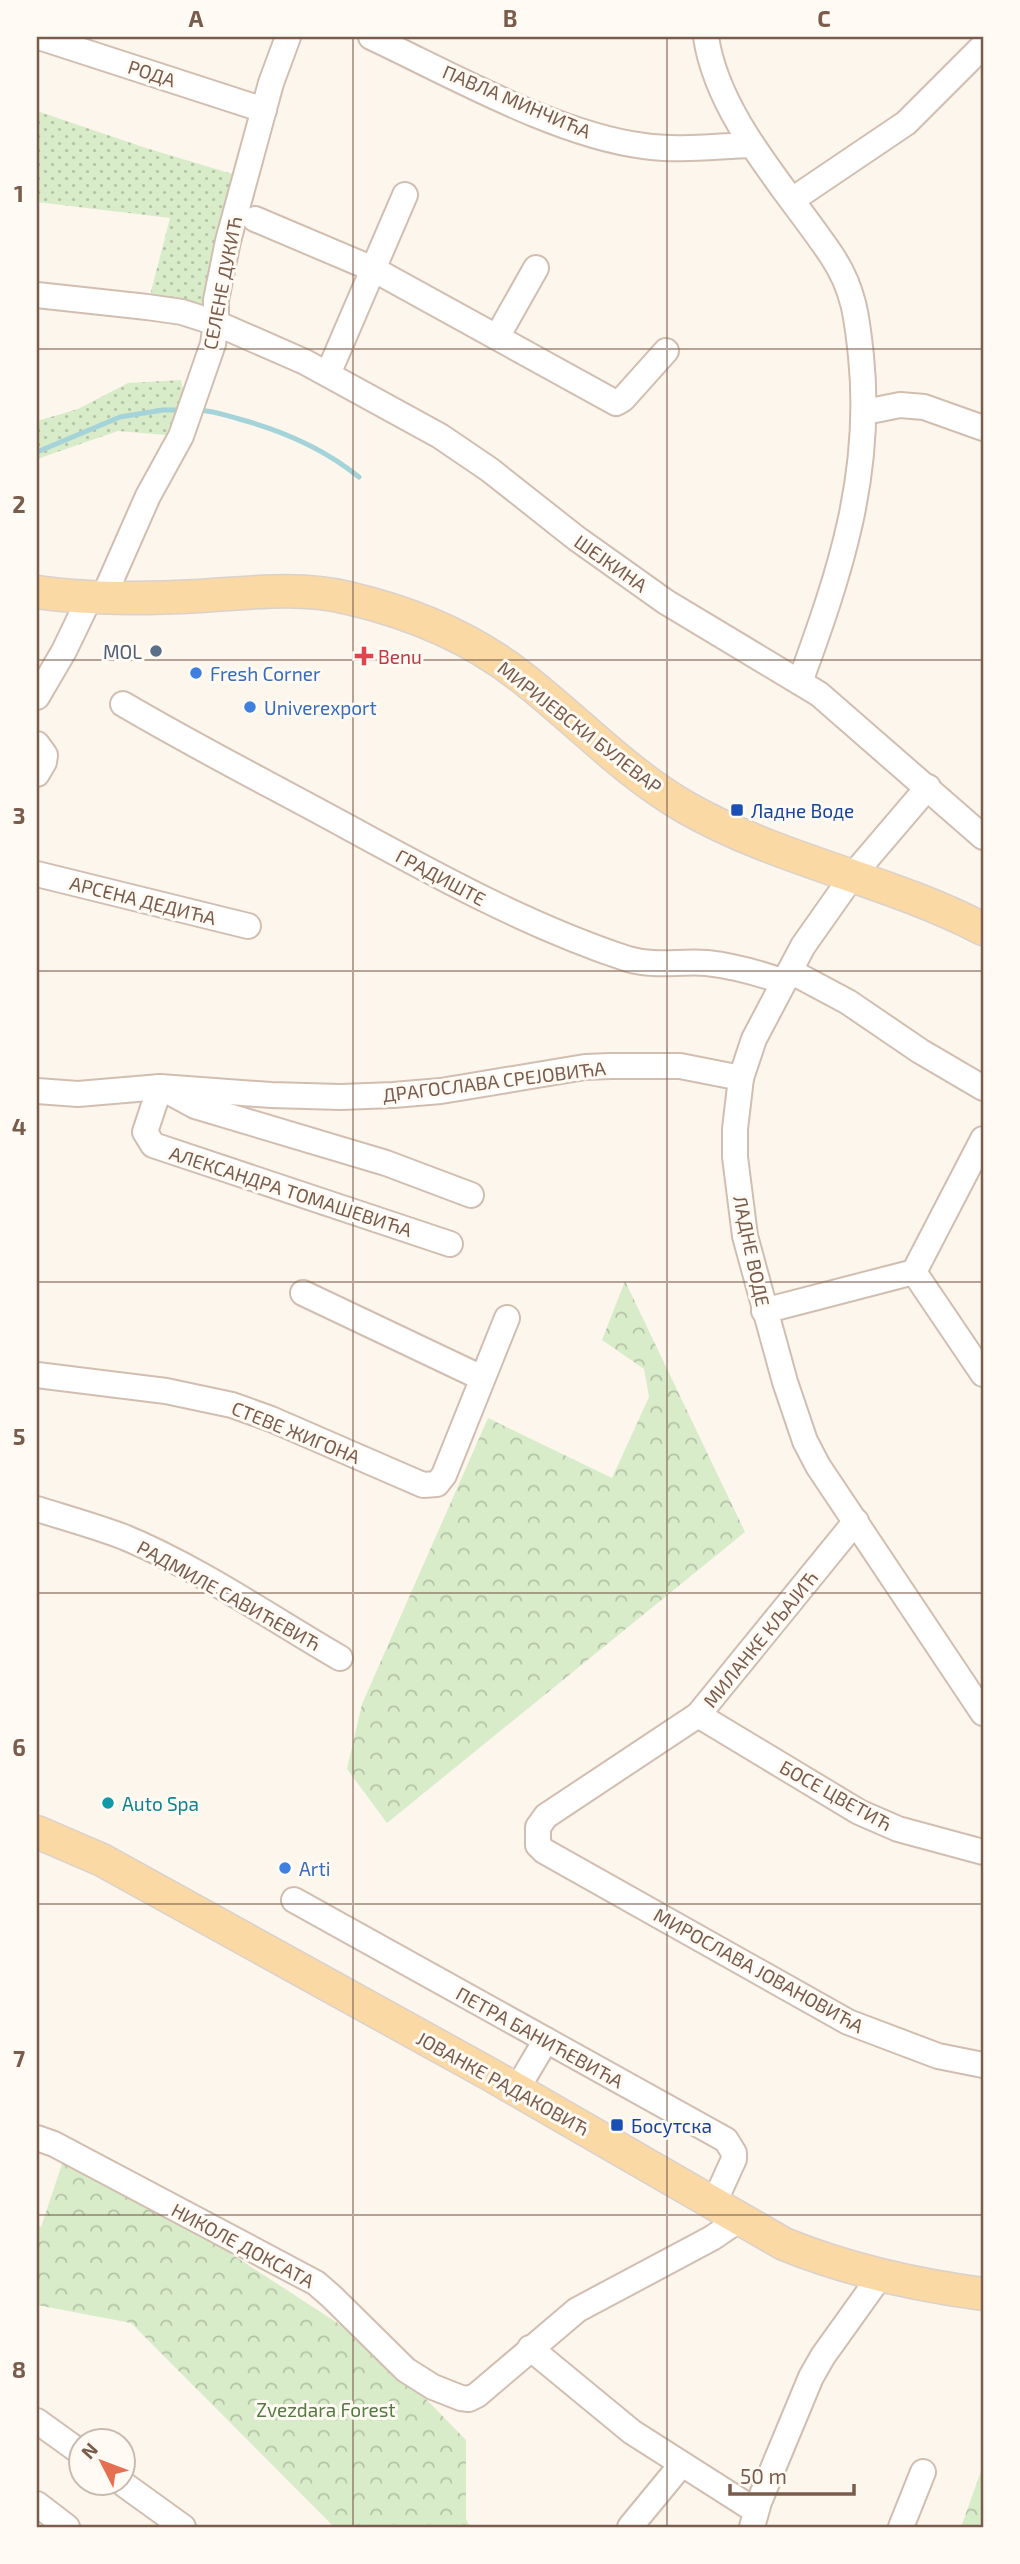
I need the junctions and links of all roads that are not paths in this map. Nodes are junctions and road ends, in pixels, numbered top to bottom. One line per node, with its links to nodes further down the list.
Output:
1 (39, 37): 6 (street, РОДА)
2 (288, 37): 6 (street, СЕЛЕНЕ ДУКИЋ)
3 (371, 37): 7 (street, ПАВЛА МИНЧИЋА)
4 (706, 37): 7 (street)
5 (983, 46): 9 (street)
6 (264, 110): 14 (street, СЕЛЕНЕ ДУКИЋ)
7 (751, 145): 9 (street)
8 (405, 195): 12 (street)
9 (792, 200): 18 (street)
10 (255, 219): 12 (street)
11 (536, 268): 15 (street)
12 (373, 269): 15 (street); 17 (street)
13 (37, 295): 14 (street, ШЕЈКИНА)
14 (216, 323): 17 (street, ШЕЈКИНА); 21 (street, СЕЛЕНЕ ДУКИЋ)
15 (497, 337): 16 (street)
16 (666, 351)
17 (328, 374): 22 (street, ШЕЈКИНА)
18 (865, 412): 19 (street); 22 (street)
19 (983, 428)
20 (37, 592): 21 (main road, МИРИЈЕВСКИ БУЛЕВАР)
21 (96, 597): 23 (street, СЕЛЕНЕ ДУКИЋ); 30 (main road, МИРИЈЕВСКИ БУЛЕВАР)
22 (800, 682): 27 (street, ШЕЈКИНА)
23 (37, 697)
24 (123, 704): 33 (street, ГРАДИШТЕ)
25 (37, 744): 26 (street)
26 (37, 774)
27 (928, 788): 28 (street, ШЕЈКИНА); 30 (street, ЛАДНЕ ВОДЕ)
28 (983, 836)
29 (37, 874): 31 (street, АРСЕНА ДЕДИЋА)
30 (853, 875): 32 (main road, МИРИЈЕВСКИ БУЛЕВАР); 33 (street, ЛАДНЕ ВОДЕ)
31 (248, 926)
32 (983, 929)
33 (787, 976): 34 (street, ЛАДНЕ ВОДЕ); 36 (street, ГРАДИШТЕ)
34 (741, 1078): 35 (street, ДРАГОСЛАВА СРЕЈОВИЋА); 43 (street, ЛАДНЕ ВОДЕ)
35 (160, 1087): 37 (street, ДРАГОСЛАВА СРЕЈОВИЋА); 39 (street); 40 (street, АЛЕКСАНДРА ТОМАШЕВИЋА)
36 (983, 1088)
37 (37, 1091)
38 (983, 1139): 41 (street)
39 (471, 1195)
40 (450, 1244)
41 (914, 1272): 43 (street); 45 (street)
42 (303, 1293): 47 (street)
43 (764, 1311): 49 (street, ЛАДНЕ ВОДЕ)
44 (507, 1318): 47 (street, СТЕВЕ ЖИГОНА)
45 (983, 1374)
46 (37, 1375): 47 (street, СТЕВЕ ЖИГОНА)
47 (482, 1378)
48 (37, 1509): 50 (street, РАДМИЛЕ САВИЋЕВИЋ)
49 (856, 1521): 51 (street, ЛАДНЕ ВОДЕ); 52 (street, МИЛАНКЕ КЉАЈИЋ)
50 (340, 1657)
51 (983, 1713)
52 (698, 1715): 54 (street, МИЛАНКЕ КЉАЈИЋ); 55 (street, БОСЕ ЦВЕТИЋ)
53 (37, 1832): 59 (main road, ЈОВАНКЕ РАДАКОВИЋ)
54 (544, 1851): 58 (street, МИРОСЛАВА ЈОВАНОВИЋА)
55 (983, 1852)
56 (294, 1900): 57 (street, ПЕТРА БАНИЋЕВИЋА)
57 (545, 2040): 59 (street); 61 (street, ПЕТРА БАНИЋЕВИЋА)
58 (983, 2065)
59 (517, 2089): 61 (main road, ЈОВАНКЕ РАДАКОВИЋ)
60 (37, 2138): 64 (street, НИКОЛЕ ДОКСАТА)
61 (727, 2211): 62 (main road, ЈОВАНКЕ РАДАКОВИЋ); 64 (street, НИКОЛЕ ДОКСАТА)
62 (881, 2275): 63 (main road, ЈОВАНКЕ РАДАКОВИЋ); 71 (street)
63 (983, 2294)
64 (530, 2348): 67 (street)
65 (37, 2421): 66 (street)
66 (66, 2442)
67 (681, 2465): 71 (street); 74 (street)
68 (923, 2472): 75 (street)
69 (136, 2493): 73 (street)
70 (37, 2504): 72 (street)
71 (754, 2519)
72 (67, 2527)
73 (183, 2527)
74 (630, 2527)
75 (901, 2527)

